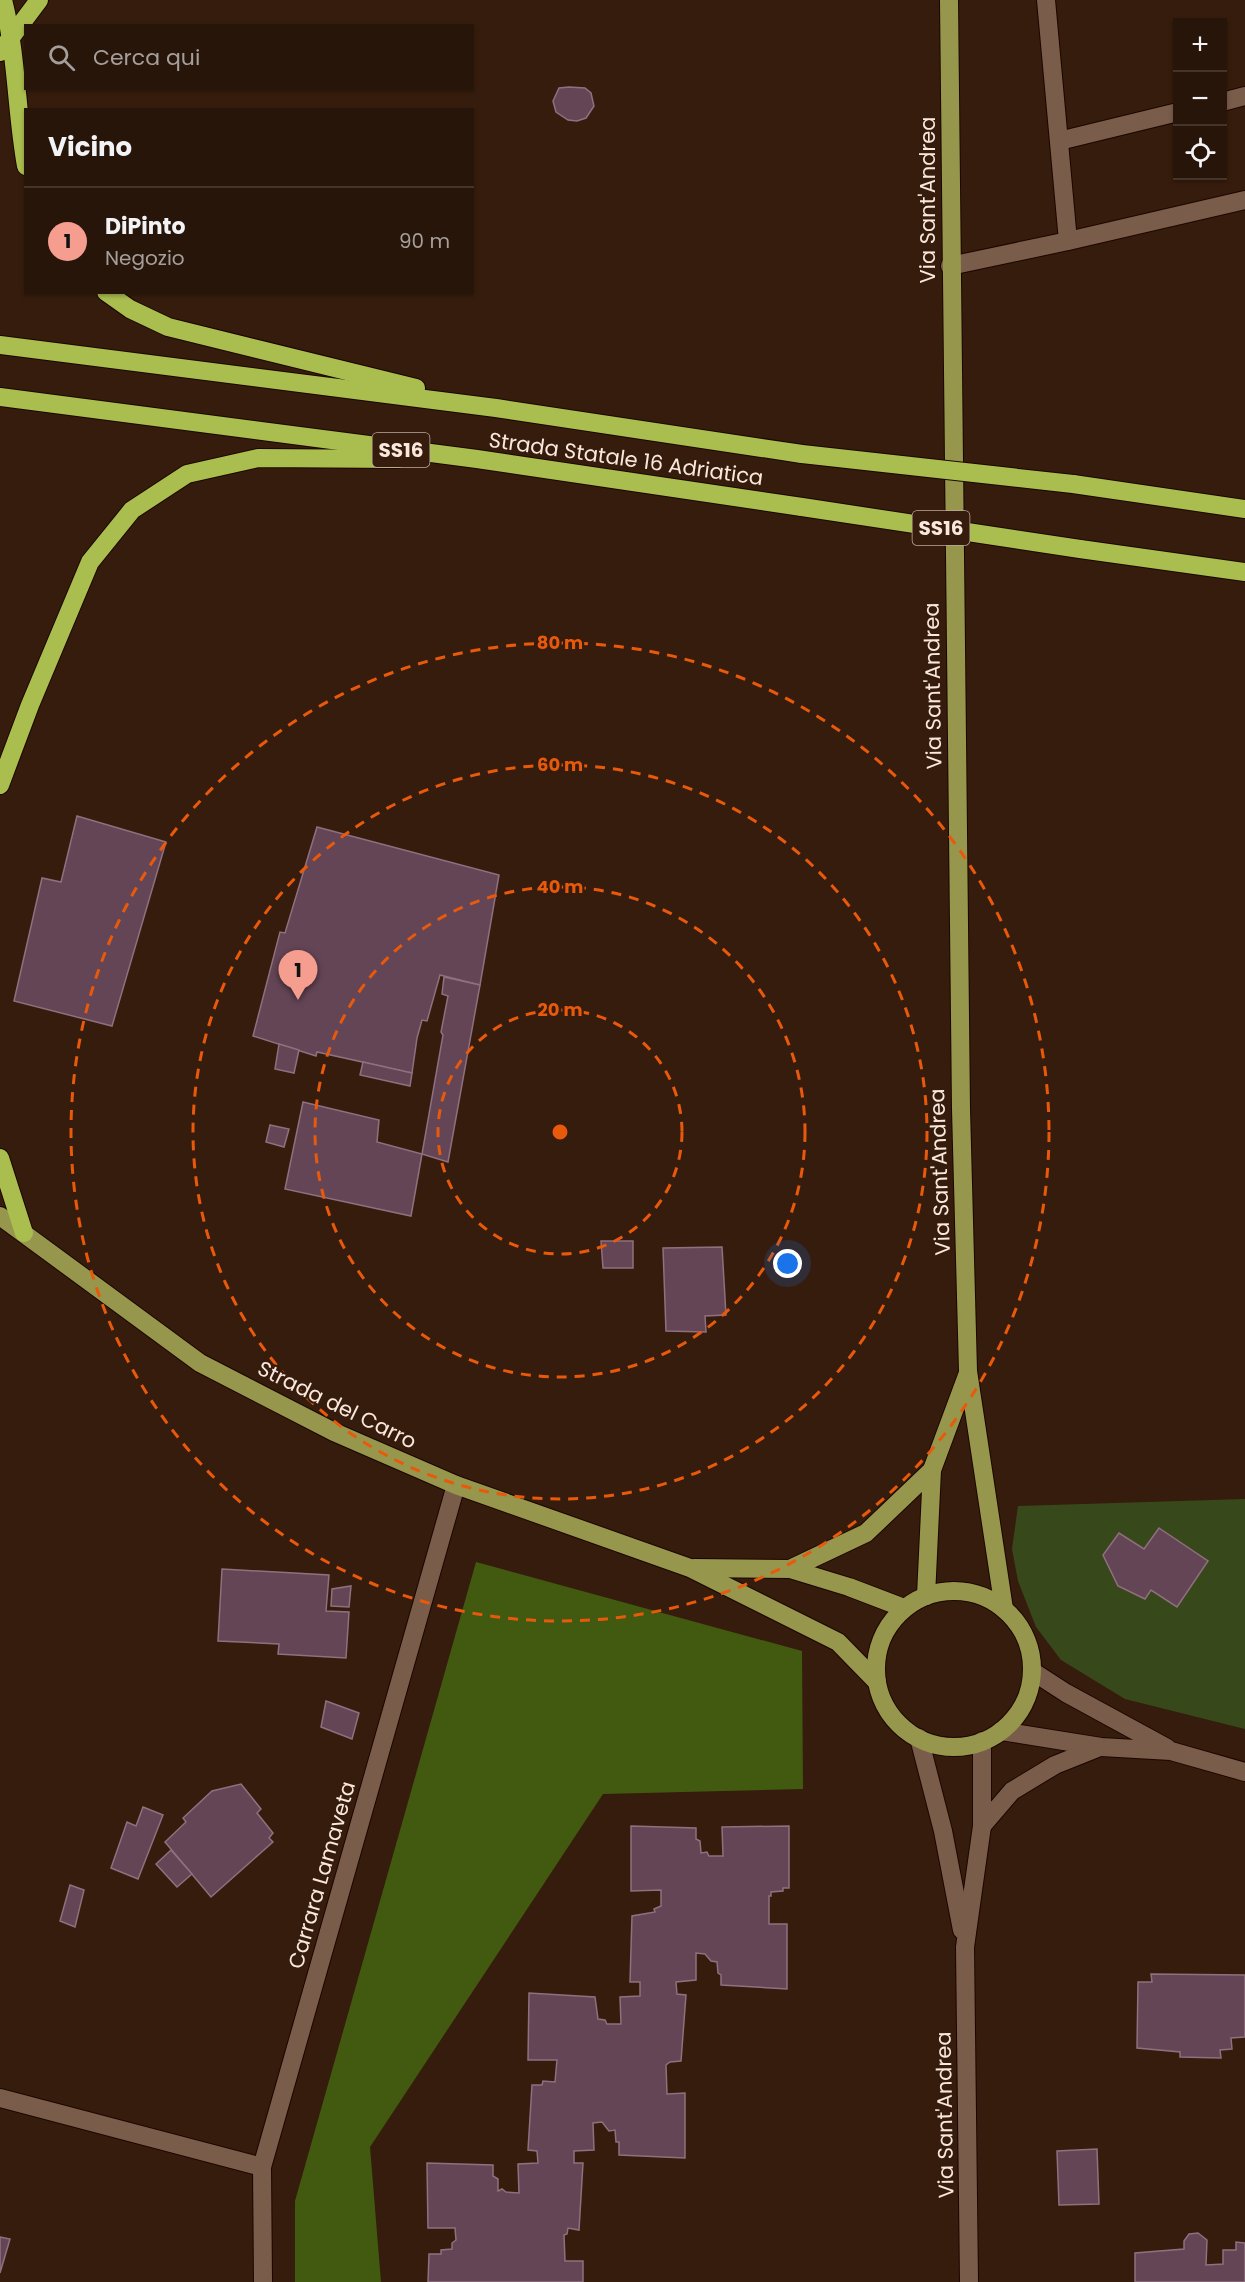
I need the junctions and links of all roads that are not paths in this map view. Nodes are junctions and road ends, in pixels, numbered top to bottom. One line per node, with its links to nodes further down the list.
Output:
1 (3, 0): 5 (highway)
2 (39, 0): 5 (highway)
3 (949, 0): 14 (main road, Via Sant'Andrea)
4 (1046, 0): 10 (street)
5 (12, 34): 6 (highway); 11 (highway)
6 (0, 52)
7 (1245, 96): 8 (street)
8 (1227, 101)
9 (1173, 113): 10 (street)
10 (1059, 141): 13 (street)
11 (24, 155)
12 (1245, 200): 13 (street)
13 (1068, 241): 14 (street)
14 (950, 266): 26 (main road, Via Sant'Andrea)
15 (109, 294): 18 (highway)
16 (0, 345): 18 (highway, Strada Statale 16 Adriatica)
17 (0, 397): 19 (highway, Strada Statale 16 Adriatica / SS16)
18 (496, 408): 20 (highway, Strada Statale 16 Adriatica, bridge)
19 (477, 459): 21 (highway, Strada Statale 16 Adriatica / SS16, bridge); 22 (highway)
20 (1245, 509)
21 (1245, 572)
22 (0, 785)
23 (0, 1158): 25 (highway)
24 (0, 1216): 25 (main road, Strada del Carro)
25 (24, 1233): 28 (main road, Strada del Carro)
26 (968, 1371): 27 (main road, Via Sant'Andrea); 33 (main road, Via Sant'Andrea)
27 (932, 1470): 30 (main road); 31 (main road, Via Sant'Andrea)
28 (456, 1485): 29 (main road, Strada del Carro); 45 (street, Carrara Lamaveta)
29 (690, 1568): 30 (main road, Strada del Carro); 35 (main road, Strada del Carro)
30 (790, 1569): 32 (main road, Strada del Carro)
31 (926, 1596): 32 (main road, Via Sant'Andrea); 33 (main road, Via Sant'Andrea)
32 (904, 1608): 35 (main road, Via Sant'Andrea)
33 (1004, 1609): 34 (main road, Via Sant'Andrea)
34 (1032, 1671): 36 (main road, Via Sant'Andrea); 40 (street)
35 (877, 1682): 37 (main road, Via Sant'Andrea)
36 (1001, 1731): 38 (main road, Via Sant'Andrea); 39 (street)
37 (919, 1738): 38 (main road, Via Sant'Andrea); 43 (street, Via Sant'Andrea)
38 (982, 1741): 42 (street, Via Sant'Andrea)
39 (1101, 1747): 40 (street); 42 (street)
40 (1171, 1751): 41 (street)
41 (1245, 1772)
42 (982, 1826): 43 (street, Via Sant'Andrea)
43 (965, 1947): 47 (street, Via Sant'Andrea)
44 (0, 2098): 45 (street)
45 (262, 2167): 46 (street, Carrara Lamaveta)
46 (263, 2282)
47 (969, 2282)

